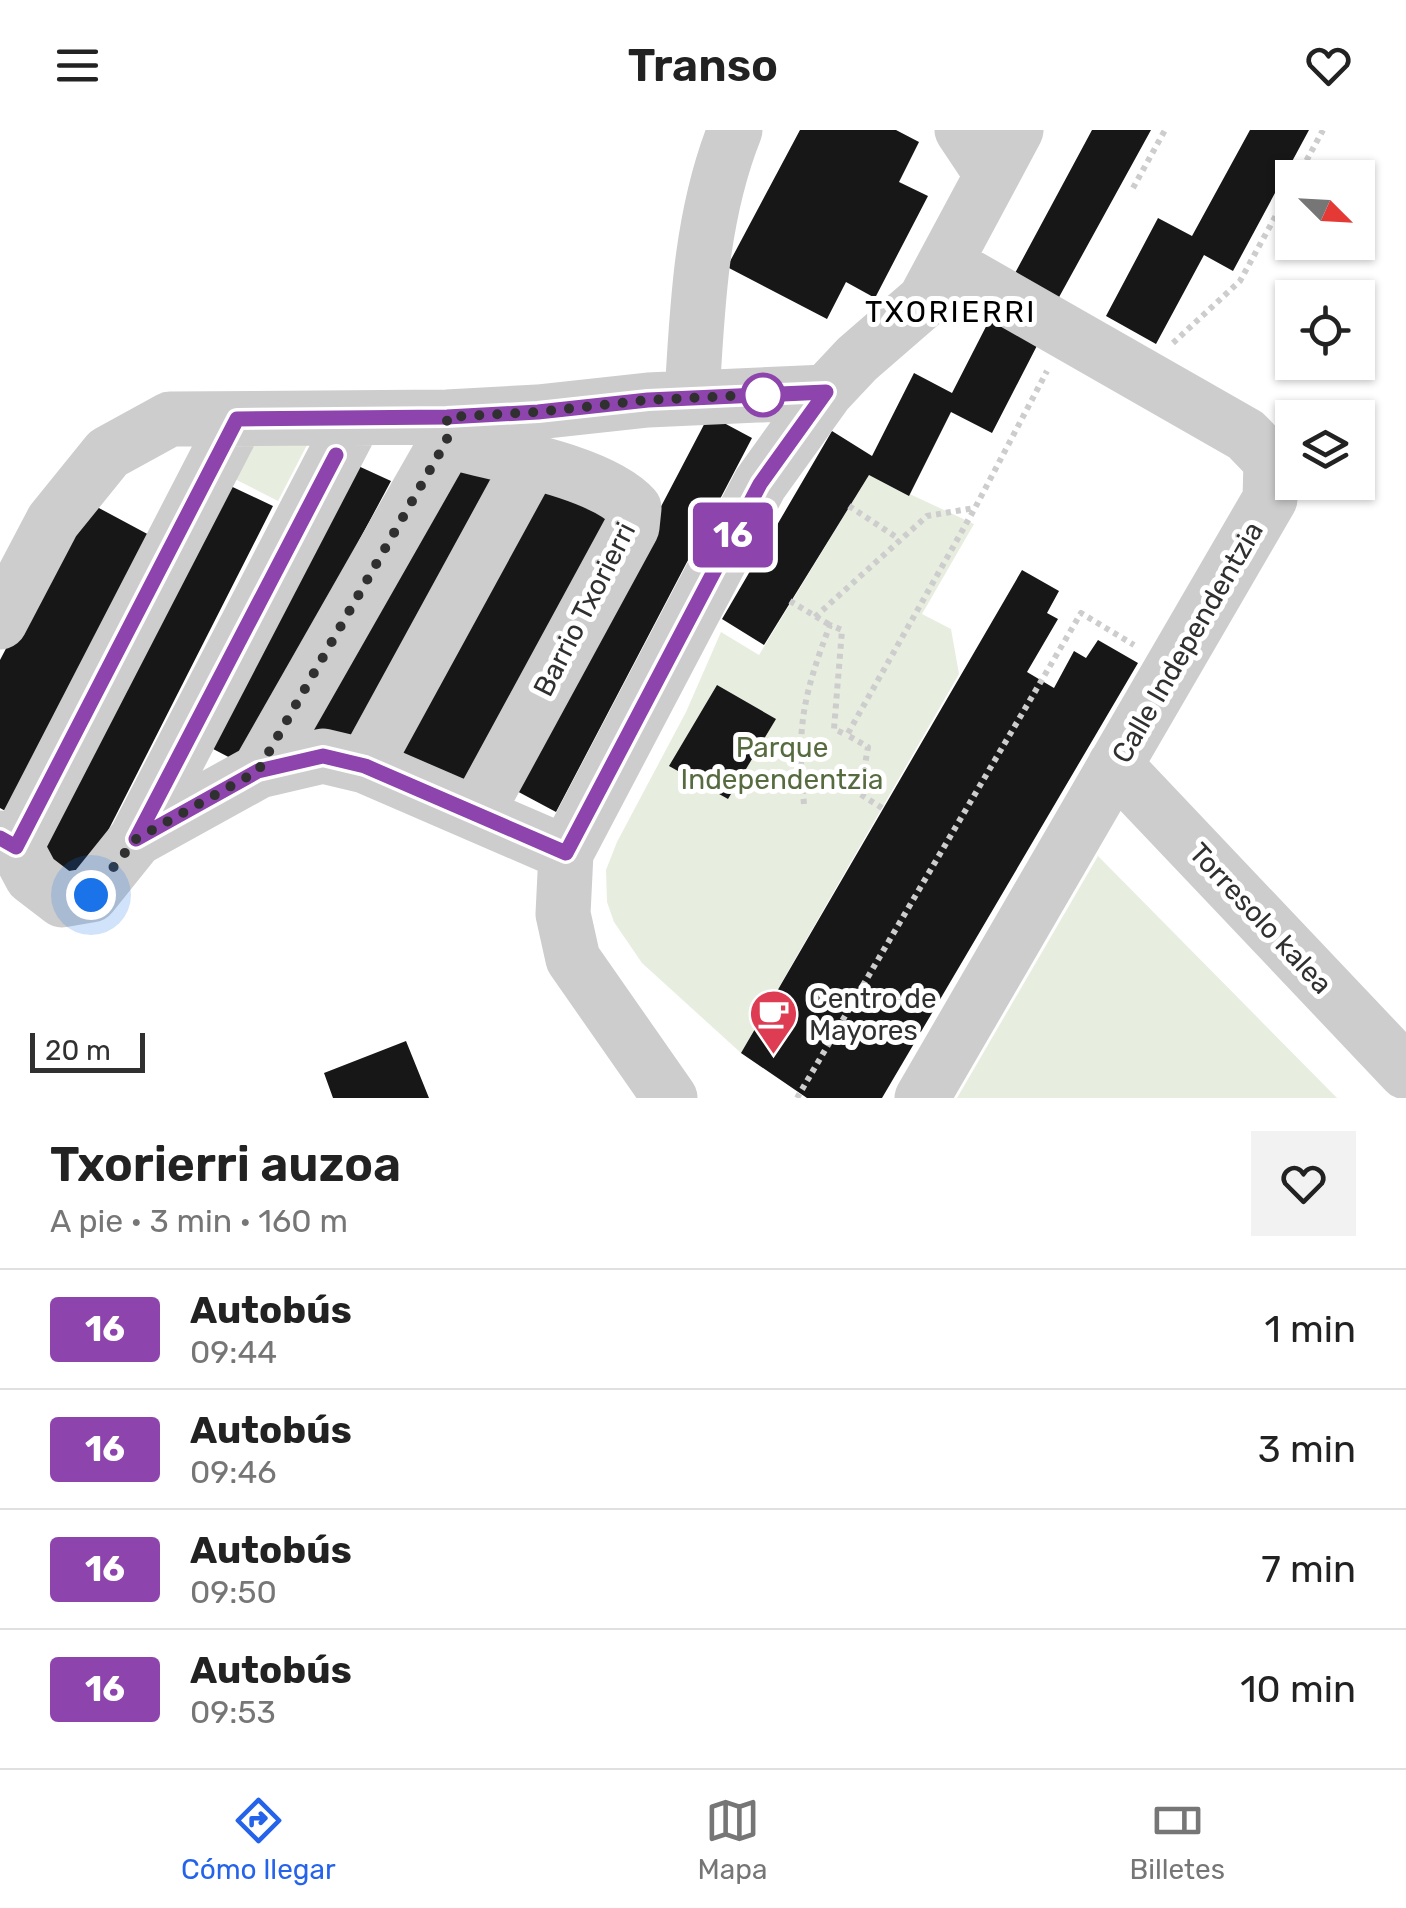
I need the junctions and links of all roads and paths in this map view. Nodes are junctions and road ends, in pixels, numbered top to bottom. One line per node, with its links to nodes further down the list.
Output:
1 (736, 130): 13 (street)
2 (962, 130): 5 (street)
3 (1165, 130): 7 (path)
4 (1324, 130): 6 (path)
5 (1004, 152): 9 (street)
6 (1307, 160)
7 (1133, 188)
8 (1275, 217): 11 (path)
9 (945, 264): 10 (street, Calle Independentzia); 12 (street)
10 (1067, 333): 11 (street, Calle Independentzia); 19 (path)
11 (1128, 368): 27 (street, Calle Independentzia)
12 (826, 392): 13 (street, Barrio Txorierri); 35 (street)
13 (692, 398): 16 (street, Barrio Txorierri)
14 (237, 419): 15 (street, Barrio Txorierri); 23 (street, Barrio Txorierri); 34 (street)
15 (354, 420): 16 (street, Barrio Txorierri); 33 (street)
16 (447, 429): 17 (street, Barrio Txorierri); 29 (street)
17 (530, 464): 28 (street); 32 (street, Barrio Txorierri)
18 (849, 506): 20 (path)
19 (976, 508): 20 (path); 26 (path)
20 (900, 539): 22 (path)
21 (790, 601): 22 (path)
22 (815, 617): 24 (path)
23 (0, 622)
24 (830, 625): 26 (path); 30 (path)
25 (1139, 647): 38 (path)
26 (847, 735): 31 (path)
27 (1115, 765): 36 (street, Torresolo kalea); 39 (street, Calle Independentzia)
28 (365, 766): 29 (street); 32 (street)
29 (258, 771): 33 (street)
30 (804, 804)
31 (882, 808)
32 (477, 812): 35 (street)
33 (136, 839): 34 (street)
34 (8, 843)
35 (566, 853): 37 (street)
36 (1406, 1072)
37 (670, 1098)
38 (797, 1098)
39 (922, 1098)

